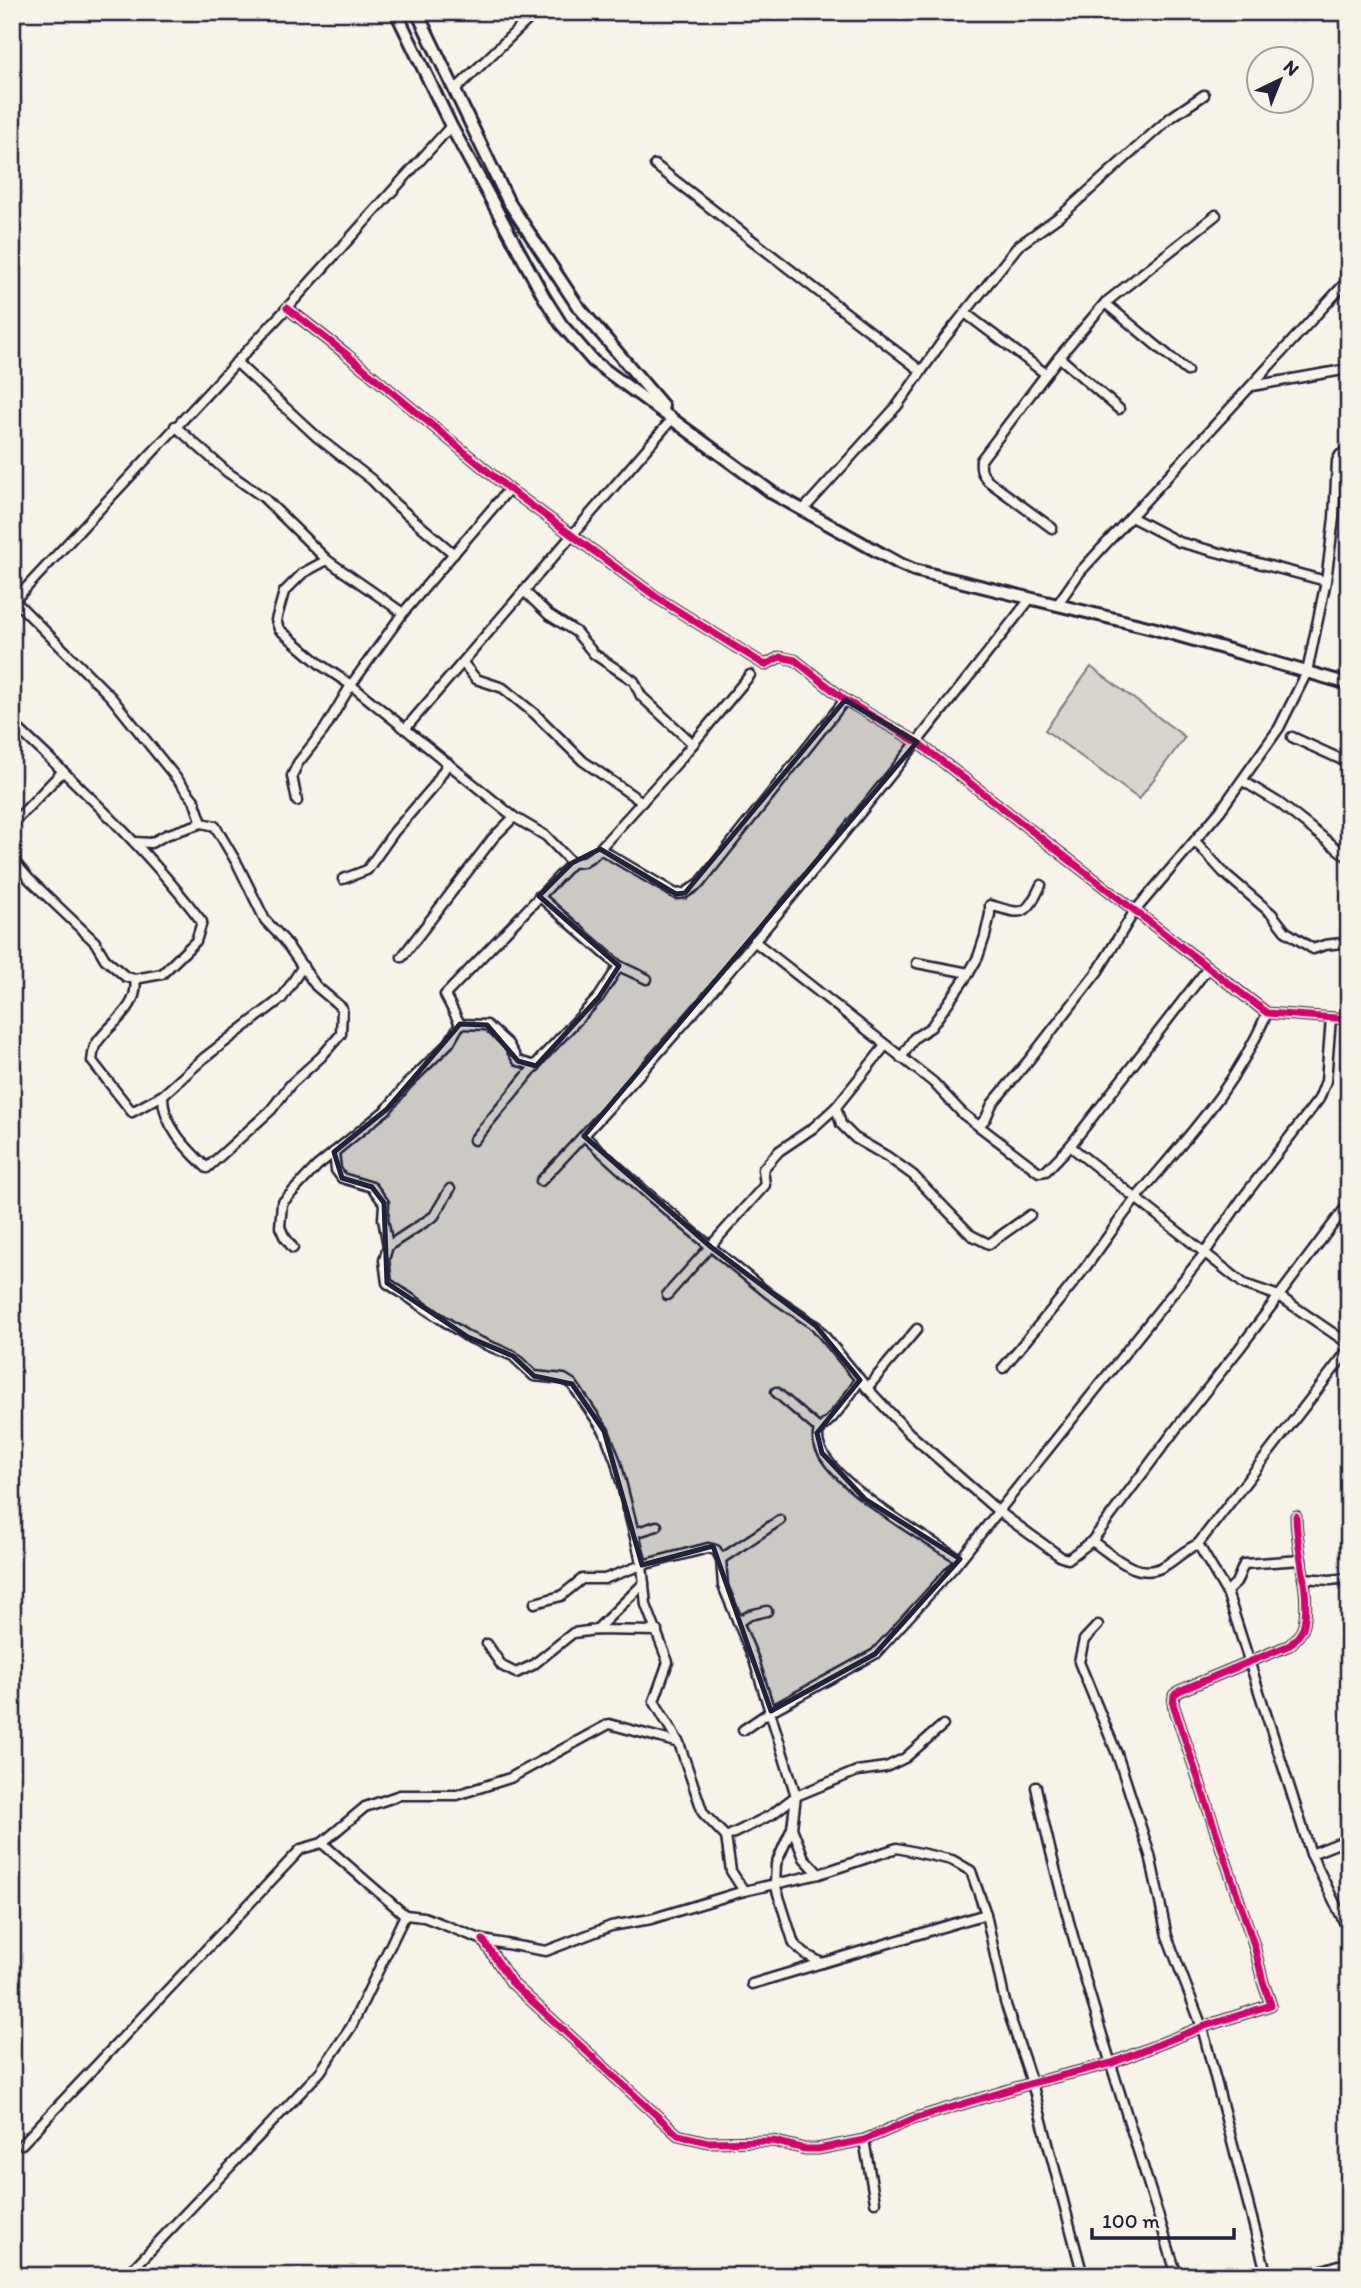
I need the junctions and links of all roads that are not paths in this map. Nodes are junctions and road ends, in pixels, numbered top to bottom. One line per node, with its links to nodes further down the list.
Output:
1 (396, 12): 6 (street)
2 (417, 12): 4 (street)
3 (536, 12): 4 (street)
4 (455, 90): 11 (street)
5 (1204, 95): 13 (street)
6 (451, 126): 12 (street); 14 (street)
7 (655, 165): 18 (street)
8 (1216, 215): 10 (street)
9 (1349, 279): 21 (street)
10 (1105, 303): 15 (street); 19 (street)
11 (577, 305): 14 (street); 23 (street)
12 (286, 308): 16 (street); 26 (street)
13 (965, 313): 18 (street); 20 (street)
14 (561, 324): 23 (street)
15 (1059, 357): 20 (street); 22 (street)
16 (236, 362): 24 (street); 31 (street)
17 (1349, 369): 21 (street)
18 (920, 370): 27 (street)
19 (1186, 372)
20 (1045, 374): 29 (street)
21 (1251, 386): 28 (street)
22 (1119, 409)
23 (673, 418): 27 (street); 30 (street)
24 (175, 426): 32 (street); 36 (street)
25 (1349, 450): 33 (street)
26 (509, 489): 30 (street); 31 (street)
27 (803, 510): 35 (street)
28 (1131, 517): 33 (street); 37 (street)
29 (1052, 528)
30 (573, 535): 34 (street); 44 (street)
31 (454, 554): 38 (street)
32 (327, 560): 38 (street); 43 (street)
33 (1326, 581): 40 (street)
34 (524, 591): 39 (street); 49 (street)
35 (1030, 598): 37 (street); 48 (street)
36 (13, 602): 57 (street)
37 (1057, 605): 40 (street)
38 (403, 613): 43 (street)
39 (463, 663): 46 (street); 55 (street)
40 (1307, 672): 42 (street); 53 (street)
41 (750, 676): 49 (street)
42 (1349, 684)
43 (351, 685): 46 (street); 54 (street)
44 (845, 700): 48 (street); 61 (street)
45 (12, 723): 52 (street)
46 (405, 729): 50 (street)
47 (1292, 737): 51 (street)
48 (917, 742): 68 (street); 69 (street)
49 (693, 744): 55 (street)
50 (447, 762): 56 (street); 65 (street)
51 (1349, 763)
52 (63, 771): 58 (street); 60 (street)
53 (1243, 781): 59 (street); 62 (street)
54 (298, 801)
55 (642, 802): 61 (street)
56 (514, 817): 64 (street); 71 (street)
57 (202, 823): 60 (street); 73 (street)
58 (12, 824)
59 (1195, 841): 68 (street); 70 (street)
60 (135, 842): 77 (street)
61 (600, 849): 64 (street)
62 (1349, 858)
63 (12, 859): 77 (street)
64 (572, 863): 67 (street)
65 (343, 879)
66 (1041, 885): 76 (street)
67 (539, 896): 74 (street); 82 (street)
68 (1134, 912): 75 (street); 88 (street)
69 (754, 941): 83 (street); 89 (street)
70 (1349, 942)
71 (402, 957)
72 (918, 963): 76 (street)
73 (303, 966): 86 (street); 86 (street)
74 (619, 966): 78 (street); 85 (street)
75 (1208, 968): 79 (street); 91 (street)
76 (969, 972): 84 (street)
77 (135, 979): 86 (street)
78 (647, 979)
79 (1267, 1013): 80 (street); 95 (street)
80 (1331, 1018): 81 (street); 101 (street)
81 (1349, 1019)
82 (460, 1024): 85 (street); 92 (street)
83 (886, 1046): 84 (street); 87 (street)
84 (901, 1058): 88 (street)
85 (536, 1066): 90 (street)
86 (163, 1096)
87 (836, 1107): 97 (street); 99 (street)
88 (979, 1126): 91 (street)
89 (584, 1136): 93 (street); 99 (street)
90 (474, 1140)
91 (1070, 1146): 95 (street)
92 (334, 1152): 98 (street); 100 (street)
93 (541, 1181)
94 (450, 1189): 98 (street)
95 (1136, 1198): 101 (street); 106 (street)
96 (1349, 1203): 103 (street)
97 (1030, 1215)
98 (388, 1246): 115 (street)
99 (711, 1247): 102 (street); 107 (street)
100 (293, 1248)
101 (1205, 1254): 103 (street); 111 (street)
102 (667, 1295)
103 (1279, 1296): 105 (street); 116 (street)
104 (917, 1329): 108 (street)
105 (1349, 1346): 117 (street)
106 (1003, 1368)
107 (860, 1380): 108 (street); 110 (street)
108 (867, 1388): 111 (street)
109 (776, 1392): 110 (street)
110 (820, 1430): 119 (street)
111 (998, 1511): 116 (street); 119 (street)
112 (1296, 1516): 120 (street)
113 (780, 1520): 118 (street)
114 (657, 1526): 115 (street)
115 (634, 1533): 121 (street)
116 (1092, 1541): 117 (street)
117 (1198, 1544): 125 (street)
118 (721, 1559): 121 (street); 128 (street)
119 (960, 1559): 134 (street)
120 (1300, 1560): 122 (street); 125 (street)
121 (642, 1565): 124 (street); 126 (street)
122 (1303, 1578): 123 (street); 133 (street)
123 (1349, 1578)
124 (644, 1583): 130 (street); 131 (street)
125 (1226, 1592): 133 (street)
126 (535, 1603)
127 (766, 1611): 128 (street)
128 (738, 1622): 134 (street)
129 (1098, 1625): 154 (street)
130 (596, 1630): 131 (street); 132 (street)
131 (657, 1631): 137 (street)
132 (487, 1644)
133 (1249, 1662): 144 (street); 154 (street)
134 (771, 1711): 136 (street); 139 (street)
135 (943, 1726): 139 (street)
136 (743, 1730)
137 (679, 1743): 141 (street); 143 (street)
138 (1036, 1787): 155 (street)
139 (796, 1796): 140 (street); 141 (street)
140 (792, 1828): 145 (street); 146 (street)
141 (726, 1837): 147 (street)
142 (1349, 1839): 144 (street)
143 (322, 1843): 149 (street); 158 (street)
144 (1311, 1854): 150 (street)
145 (819, 1874): 146 (street); 148 (street)
146 (775, 1884): 147 (street); 152 (street)
147 (744, 1891): 151 (street)
148 (986, 1914): 152 (street); 156 (street)
149 (405, 1915): 151 (street); 161 (street)
150 (1349, 1932)
151 (483, 1940): 157 (street)
152 (822, 1963): 153 (street)
153 (752, 1984)
154 (1202, 2027): 155 (street); 164 (street)
155 (1112, 2063): 156 (street); 163 (street)
156 (1032, 2083): 157 (street); 162 (street)
157 (864, 2140): 159 (street)
158 (22, 2144)
159 (875, 2202)
160 (1349, 2262): 165 (street)
161 (126, 2276)
162 (1083, 2276)
163 (1177, 2276)
164 (1267, 2276)
165 (1303, 2276)

